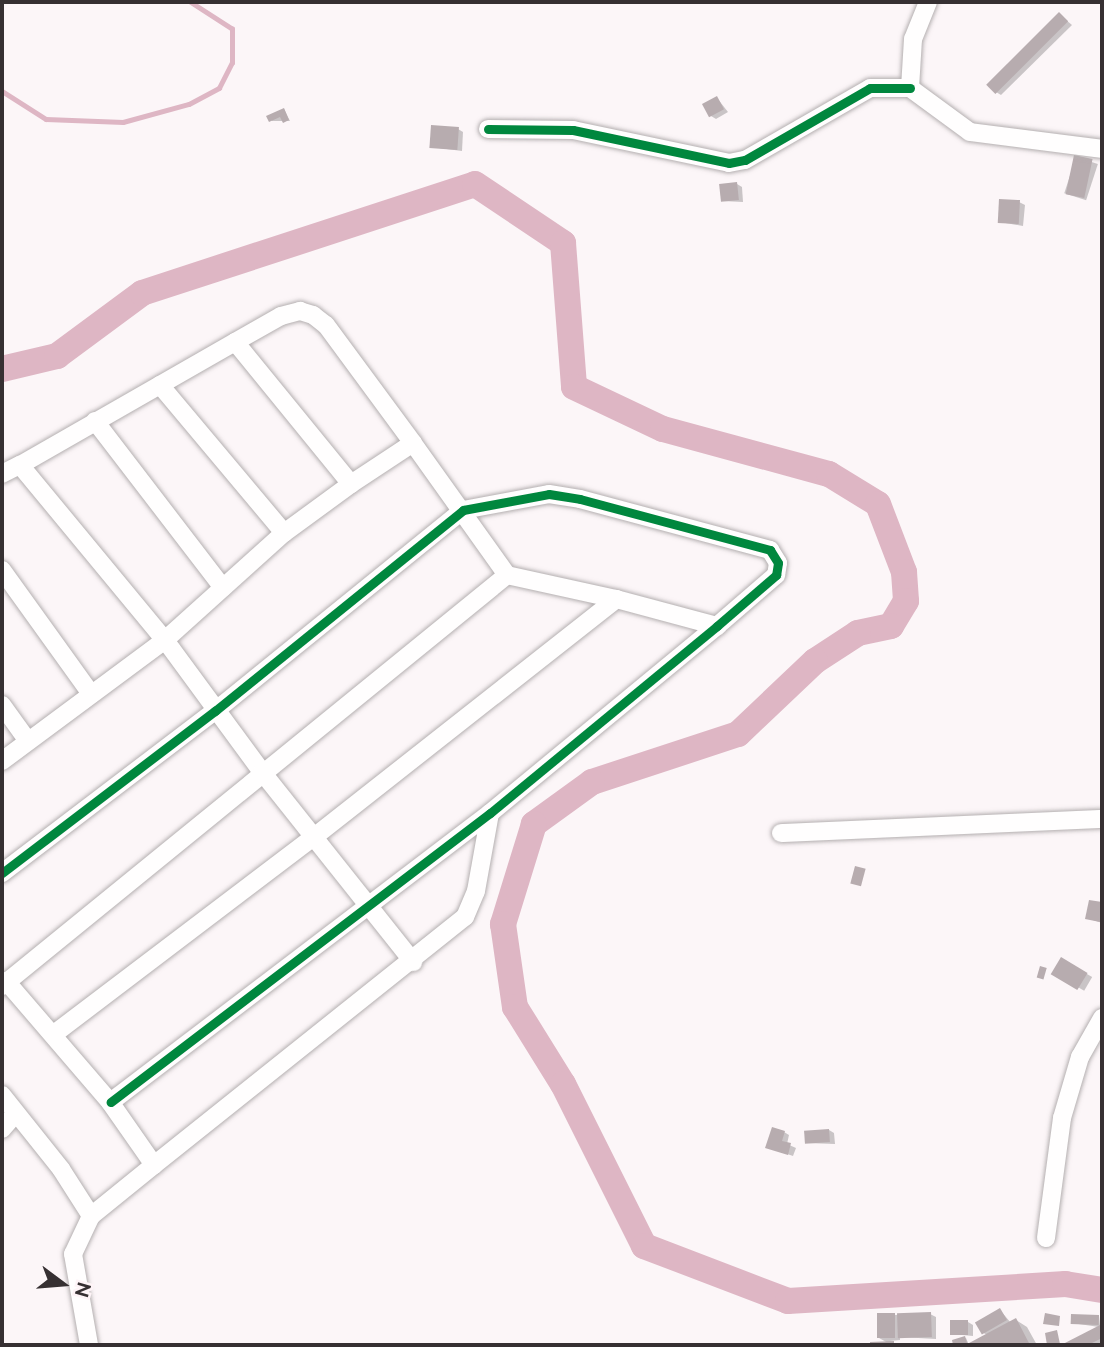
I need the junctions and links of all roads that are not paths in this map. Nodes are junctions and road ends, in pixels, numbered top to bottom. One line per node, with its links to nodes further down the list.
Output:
1 (928, 2): 2 (street)
2 (909, 88): 3 (street); 4 (street)
3 (488, 129)
4 (1102, 149)
5 (235, 342): 6 (street); 8 (street); 11 (street)
6 (160, 385): 7 (street); 13 (street)
7 (95, 421): 9 (street); 16 (street)
8 (413, 443): 11 (street); 12 (street)
9 (20, 465): 10 (street); 19 (street)
10 (2, 474)
11 (351, 484): 13 (street)
12 (463, 510): 15 (street); 18 (street); 22 (street)
13 (285, 533): 16 (street)
14 (2, 570): 20 (street)
15 (507, 575): 17 (street); 25 (street)
16 (223, 588): 19 (street)
17 (616, 598): 18 (street); 29 (street)
18 (717, 626): 26 (street)
19 (165, 640): 20 (street); 22 (street)
20 (91, 694): 23 (street)
21 (2, 705): 23 (street)
22 (215, 711): 25 (street); 30 (street)
23 (28, 741): 24 (street)
24 (2, 761)
25 (262, 772): 29 (street); 33 (street)
26 (489, 813): 31 (street); 32 (street)
27 (1102, 819): 28 (street)
28 (781, 833)
29 (314, 837): 31 (street); 35 (street)
30 (2, 873)
31 (365, 904): 32 (street); 37 (street)
32 (414, 962): 40 (street)
33 (4, 983): 35 (street)
34 (1102, 1018): 42 (street)
35 (54, 1034): 37 (street)
36 (2, 1095): 38 (street)
37 (110, 1102): 40 (street)
38 (16, 1113): 39 (street); 41 (street)
39 (2, 1129)
40 (154, 1165): 41 (street)
41 (90, 1216): 43 (street)
42 (1046, 1238)
43 (89, 1345)

